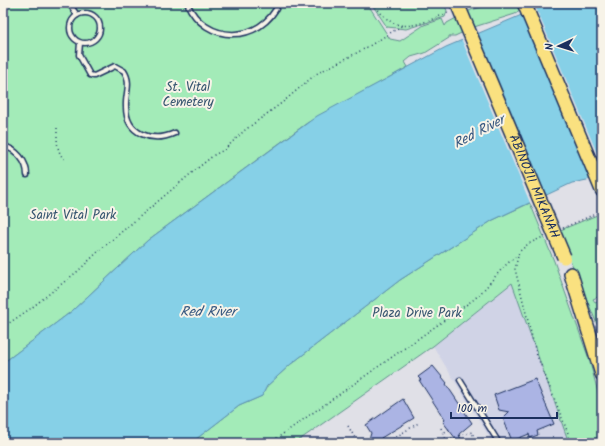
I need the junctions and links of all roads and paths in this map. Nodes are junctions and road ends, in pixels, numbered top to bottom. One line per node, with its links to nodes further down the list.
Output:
1 (69, 3): 8 (lane)
2 (187, 3): 3 (lane)
3 (279, 3)
4 (374, 3): 9 (path)
5 (475, 3): 7 (path)
6 (524, 3): 16 (main road)
7 (460, 6): 9 (path); 21 (main road, ABINOJII MIKANAH, bridge)
8 (77, 15): 10 (lane); 10 (lane)
9 (403, 26): 22 (path)
10 (80, 43): 12 (lane)
11 (57, 128): 14 (path)
12 (175, 133)
13 (3, 146): 15 (lane)
14 (65, 160)
15 (27, 175)
16 (602, 190)
17 (602, 211): 18 (path)
18 (558, 230)
19 (551, 233): 20 (path)
20 (517, 256): 33 (path); 38 (path)
21 (571, 274): 23 (main road, ABINOJII MIKANAH); 24 (main road)
22 (3, 327)
23 (602, 348)
24 (602, 374)
25 (460, 380): 37 (lane)
26 (420, 422): 35 (path)
27 (348, 426): 34 (path)
28 (441, 428): 30 (path)
29 (449, 429): 30 (path)
30 (443, 433): 32 (path)
31 (475, 440): 32 (path)
32 (447, 441): 36 (path)
33 (270, 443)
34 (358, 443)
35 (386, 443)
36 (436, 443)
37 (499, 443)
38 (572, 443)

